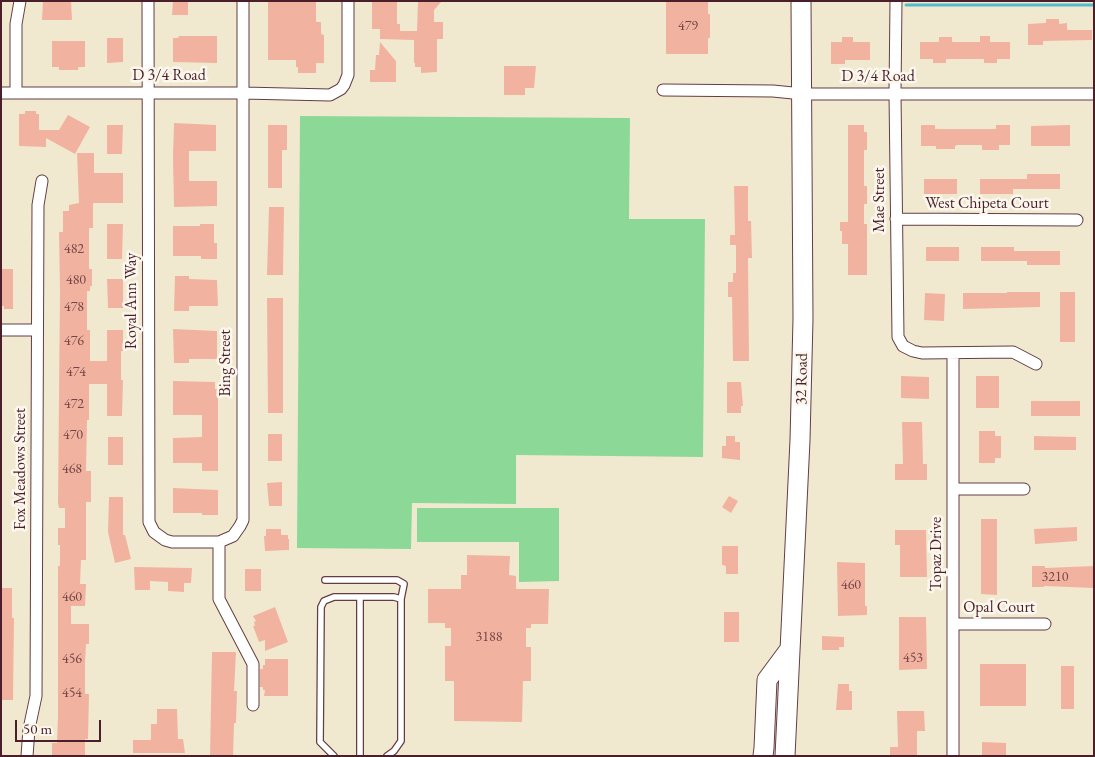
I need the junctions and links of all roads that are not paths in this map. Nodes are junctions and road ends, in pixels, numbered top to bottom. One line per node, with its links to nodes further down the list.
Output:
1 (20, 1): 9 (street)
2 (148, 1): 10 (street, Royal Ann Way)
3 (242, 1): 11 (street, Bing Street)
4 (348, 1): 11 (street, D 3/4 Road)
5 (801, 1): 13 (main road, 32 Road)
6 (896, 1): 12 (street, Mae Street)
7 (663, 90): 13 (street, D 3/4 Road)
8 (1, 93): 9 (street, D 3/4 Road)
9 (16, 93): 10 (street, D 3/4 Road)
10 (148, 93): 11 (street, D 3/4 Road); 24 (street, Royal Ann Way)
11 (242, 93): 24 (street, Bing Street)
12 (895, 93): 13 (street, D 3/4 Road); 14 (street, D 3/4 Road); 16 (street, Mae Street)
13 (802, 94): 30 (main road, 32 Road)
14 (1094, 94)
15 (42, 181): 19 (street, Fox Meadows Street)
16 (896, 220): 17 (street, West Chipeta Court); 20 (street, Mae Street)
17 (1077, 220)
18 (1, 330): 19 (street)
19 (37, 330): 32 (street, Fox Meadows Street)
20 (953, 353): 21 (street, Mae Street); 22 (street, Topaz Drive)
21 (1036, 364)
22 (953, 489): 23 (street); 28 (street, Topaz Drive)
23 (1024, 489)
24 (219, 542): 31 (street)
25 (325, 580): 27 (lane)
26 (360, 597): 27 (lane); 33 (lane); 34 (lane)
27 (401, 599): 35 (lane)
28 (953, 624): 29 (street, Opal Court); 38 (street, Topaz Drive)
29 (1045, 624)
30 (790, 649): 36 (main road); 37 (main road, 32 Road)
31 (253, 705)
32 (27, 756)
33 (334, 756)
34 (360, 756)
35 (387, 756)
36 (763, 756)
37 (785, 756)
38 (953, 756)

